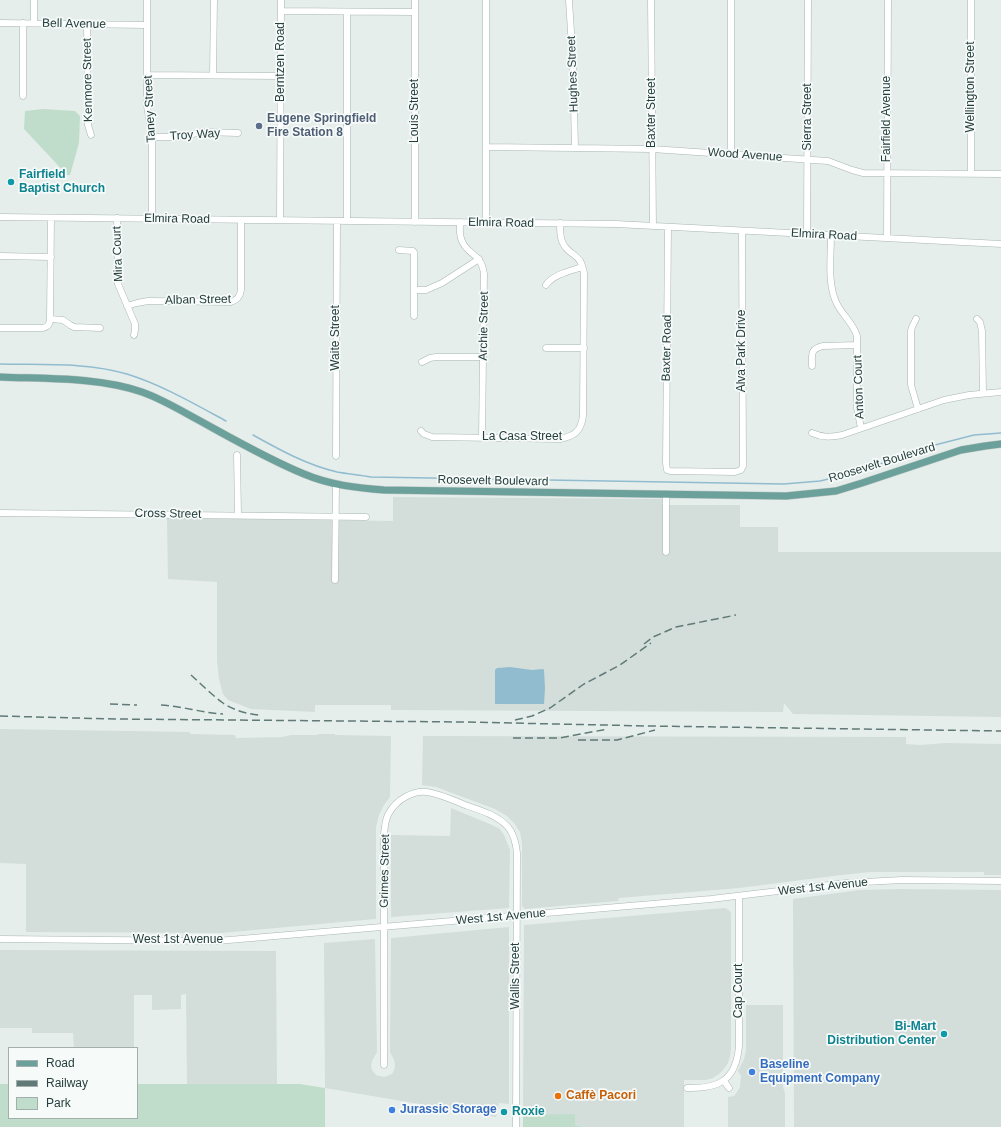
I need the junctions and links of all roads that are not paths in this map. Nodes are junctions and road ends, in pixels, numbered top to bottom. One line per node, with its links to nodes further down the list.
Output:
1 (34, 0): 18 (street)
2 (148, 0): 20 (street, Taney Street)
3 (214, 0): 22 (street)
4 (281, 0): 13 (street, Berntzen Road)
5 (415, 0): 15 (street, Louis Street)
6 (486, 0): 28 (street)
7 (568, 0): 29 (street, Hughes Street)
8 (651, 0): 30 (street, Baxter Street)
9 (731, 0): 31 (street)
10 (808, 0): 32 (street, Sierra Street)
11 (888, 0): 33 (street, Fairfield Avenue)
12 (971, 0): 34 (street, Wellington Street)
13 (281, 11): 14 (street); 23 (street, Berntzen Road)
14 (347, 12): 15 (street); 43 (street)
15 (415, 12): 44 (street, Louis Street)
16 (0, 23): 17 (street, Bell Avenue)
17 (23, 23): 18 (street, Bell Avenue); 24 (street)
18 (34, 23): 19 (street, Bell Avenue)
19 (87, 25): 20 (street, Bell Avenue); 26 (street, Kenmore Street)
20 (147, 25): 21 (street, Taney Street)
21 (147, 75): 22 (street); 27 (street, Taney Street)
22 (213, 75): 23 (street)
23 (281, 76): 41 (street, Berntzen Road)
24 (23, 96)
25 (238, 133): 27 (street, Troy Way)
26 (92, 135)
27 (152, 137): 39 (street, Taney Street)
28 (486, 147): 29 (street, Wood Avenue); 46 (street)
29 (575, 148): 30 (street, Wood Avenue)
30 (652, 150): 31 (street, Wood Avenue); 48 (street, Baxter Street)
31 (731, 154): 32 (street, Wood Avenue)
32 (808, 159): 33 (street, Wood Avenue); 51 (street, Sierra Street)
33 (887, 173): 34 (street, Wood Avenue); 53 (street, Fairfield Avenue)
34 (971, 174): 35 (street, Wood Avenue)
35 (1001, 174)
36 (0, 217): 37 (street, Elmira Road)
37 (51, 218): 38 (street, Elmira Road); 57 (street)
38 (117, 218): 39 (street, Elmira Road); 62 (street, Mira Court)
39 (152, 219): 40 (street, Elmira Road)
40 (241, 220): 41 (street, Elmira Road); 62 (street, Alban Street)
41 (280, 220): 42 (street, Elmira Road)
42 (337, 221): 43 (street, Elmira Road); 86 (street, Waite Street)
43 (347, 221): 44 (street, Elmira Road)
44 (415, 222): 45 (street, Elmira Road)
45 (460, 222): 46 (street, Elmira Road); 58 (street)
46 (486, 223): 47 (street, Elmira Road)
47 (560, 224): 48 (street, Elmira Road); 59 (street, La Casa Street)
48 (652, 226): 49 (street, Elmira Road)
49 (668, 227): 50 (street, Elmira Road); 87 (street, Baxter Road)
50 (742, 231): 51 (street, Elmira Road); 87 (street, Alva Park Drive)
51 (807, 234): 52 (street, Elmira Road)
52 (831, 235): 53 (street, Elmira Road); 70 (street, Anton Court)
53 (887, 238): 54 (street, Elmira Road)
54 (1001, 244)
55 (399, 250): 61 (street)
56 (0, 256): 57 (street)
57 (51, 257): 64 (street)
58 (479, 259): 61 (street); 73 (street, Archie Street)
59 (582, 267): 60 (street); 72 (street, La Casa Street)
60 (546, 285)
61 (414, 290): 63 (street)
62 (127, 306): 69 (street, Mira Court)
63 (414, 316)
64 (50, 319): 67 (street); 68 (street)
65 (916, 319): 79 (street)
66 (977, 319): 78 (street)
67 (0, 328)
68 (100, 328)
69 (134, 335)
70 (857, 345): 75 (street, Anton Court); 80 (street, Anton Court)
71 (546, 348): 72 (street)
72 (584, 348): 83 (street, La Casa Street)
73 (483, 357): 74 (street); 83 (street, Archie Street)
74 (422, 362)
75 (812, 366)
76 (0, 378): 88 (main road, Roosevelt Boulevard)
77 (1001, 392): 78 (street)
78 (982, 393): 79 (street)
79 (918, 409): 80 (street)
80 (861, 428): 82 (street)
81 (421, 432): 83 (street, La Casa Street)
82 (812, 433)
83 (482, 438)
84 (1001, 444): 89 (main road, Roosevelt Boulevard)
85 (237, 455): 91 (street)
86 (336, 456)
87 (740, 470)
88 (336, 484): 89 (main road, Roosevelt Boulevard); 92 (street)
89 (666, 494): 94 (street)
90 (0, 513): 91 (street, Cross Street)
91 (238, 515): 92 (street, Cross Street)
92 (336, 517): 93 (street, Cross Street); 95 (street)
93 (366, 517)
94 (666, 552)
95 (335, 580)
96 (508, 828): 99 (street, Wallis Street); 100 (street, Grimes Street)
97 (1001, 881): 98 (street, West 1st Avenue)
98 (739, 896): 99 (street, West 1st Avenue); 103 (street, Cap Court)
99 (516, 916): 100 (street, West 1st Avenue); 106 (street, Wallis Street)
100 (384, 927): 101 (street, West 1st Avenue); 102 (street, Grimes Street)
101 (0, 938)
102 (384, 1065)
103 (724, 1081): 104 (street); 105 (street)
104 (686, 1088)
105 (729, 1088)
106 (516, 1127)

